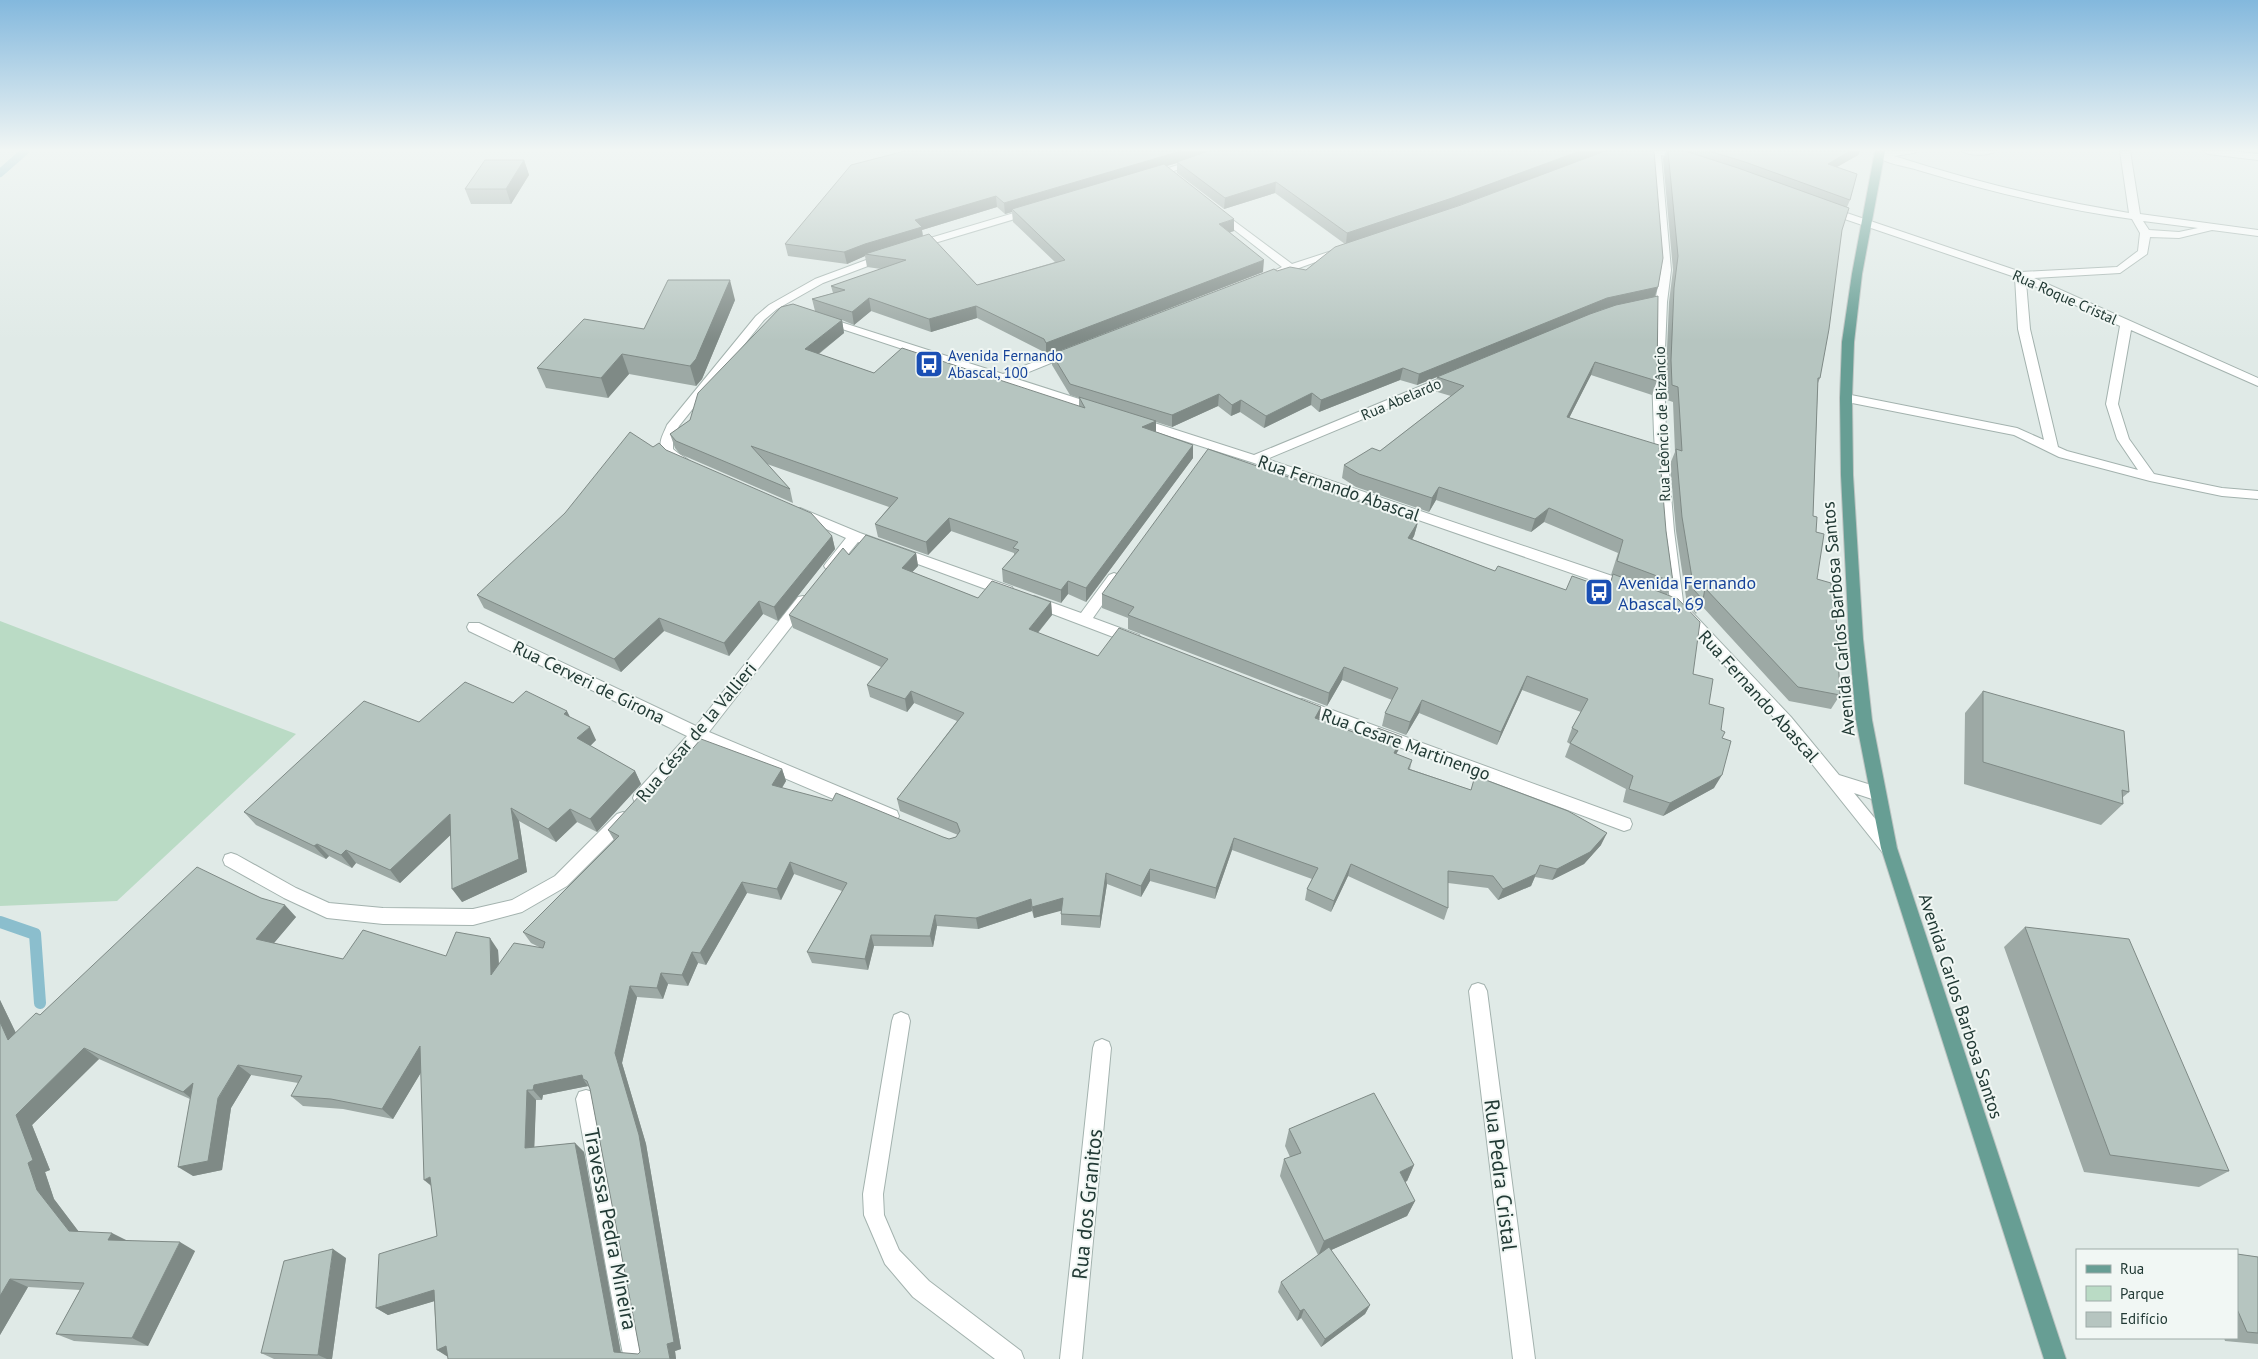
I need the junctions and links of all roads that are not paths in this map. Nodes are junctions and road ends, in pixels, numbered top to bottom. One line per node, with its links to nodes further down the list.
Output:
1 (1018, 214): 18 (street)
2 (1221, 214): 14 (street)
3 (1662, 214): 17 (street, Rua Leôncio de Bizâncio)
4 (1838, 214): 8 (street, Rua Roque Cristal)
5 (1869, 214): 8 (main road, Avenida Carlos Barbosa Santos)
6 (2127, 214): 7 (street)
7 (2135, 216): 9 (street); 11 (street)
8 (1867, 225): 15 (street, Rua Roque Cristal); 27 (main road, Avenida Carlos Barbosa Santos)
9 (2213, 226): 10 (street); 11 (street); 12 (street)
10 (2258, 227)
11 (2145, 233): 15 (street)
12 (2258, 233)
13 (1354, 246): 14 (street)
14 (1290, 268): 16 (street)
15 (2020, 275): 22 (street, Rua Roque Cristal); 30 (street)
16 (1262, 279)
17 (1661, 302): 19 (street); 40 (street, Rua Leôncio de Bizâncio)
18 (776, 304): 20 (street); 32 (street)
19 (1646, 305)
20 (794, 310)
21 (813, 316): 25 (street)
22 (2126, 324): 26 (street, Rua Roque Cristal); 33 (street)
23 (1075, 350): 25 (street)
24 (1464, 373): 31 (street, Rua Abelardo)
25 (1001, 379): 28 (street)
26 (2258, 382)
27 (1846, 398): 30 (street); 47 (main road, Avenida Carlos Barbosa Santos)
28 (1110, 414)
29 (1129, 419): 31 (street, Rua Fernando Abascal)
30 (2052, 449): 33 (street)
31 (1255, 460): 38 (street, Rua Fernando Abascal)
32 (702, 470)
33 (2150, 477): 34 (street)
34 (2258, 495)
35 (783, 505): 36 (street)
36 (855, 536): 41 (street); 45 (street, Rua César de la Vallieri)
37 (1124, 564): 41 (street)
38 (1642, 592)
39 (1660, 599): 40 (street, Rua Fernando Abascal)
40 (1678, 607): 46 (street, Rua Fernando Abascal)
41 (1084, 619): 43 (street)
42 (474, 627): 45 (street, Rua Cerveri de Girona)
43 (1147, 644)
44 (1291, 701): 49 (street, Rua Cesare Martinengo)
45 (698, 734): 48 (street, Rua Cerveri de Girona); 51 (street, Rua César de la Vallieri)
46 (1834, 780): 47 (street); 50 (street, Rua Fernando Abascal)
47 (1878, 794): 50 (main road, Avenida Carlos Barbosa Santos)
48 (907, 823)
49 (1624, 824)
50 (1889, 848): 60 (main road, Avenida Carlos Barbosa Santos)
51 (231, 860)
52 (1478, 991): 59 (street, Rua Pedra Cristal)
53 (900, 1021): 57 (street)
54 (1102, 1048): 58 (street, Rua dos Granitos)
55 (586, 1099): 56 (street, Travessa Pedra Mineira)
56 (634, 1359)
57 (1013, 1359)
58 (1071, 1359)
59 (1524, 1359)
60 (2055, 1359)

